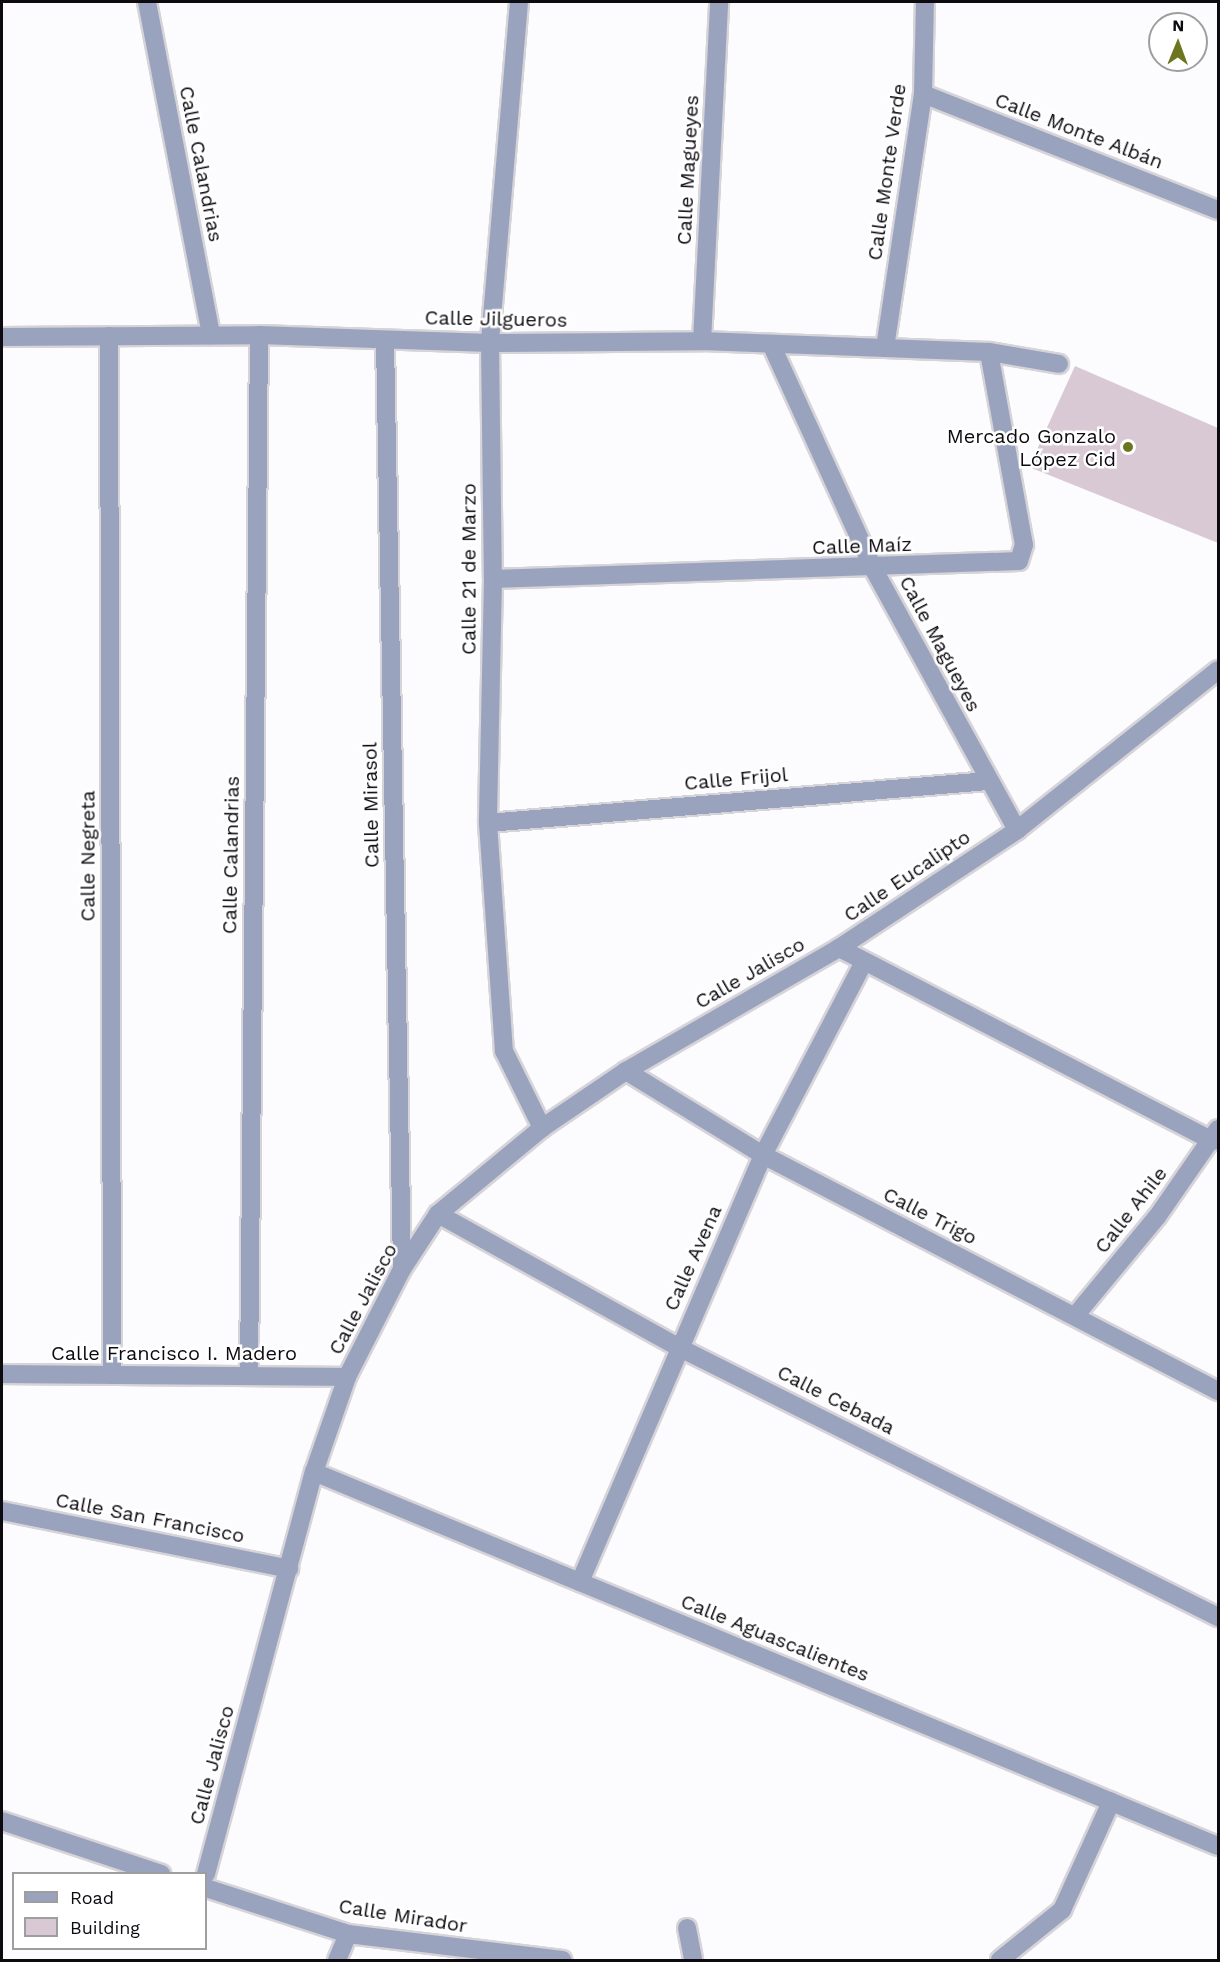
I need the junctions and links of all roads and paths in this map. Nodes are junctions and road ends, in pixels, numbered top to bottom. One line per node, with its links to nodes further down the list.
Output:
1 (147, 2): 8 (street, Calle Calandrias)
2 (519, 2): 13 (street, Calle 21 de Marzo)
3 (719, 2): 12 (street, Calle Magueyes)
4 (925, 2): 5 (street, Calle Monte Verde)
5 (922, 94): 6 (street, Calle Monte Albán); 15 (street, Calle Monte Verde)
6 (1218, 210)
7 (259, 334): 8 (street, Calle Jilgueros); 11 (street, Calle Jilgueros); 36 (street, Calle Calandrias)
8 (211, 335): 9 (street, Calle Jilgueros)
9 (109, 336): 10 (street, Calle Jilgueros); 35 (street, Calle Negreta)
10 (2, 337)
11 (385, 340): 13 (street, Calle Jilgueros); 31 (street, Calle Mirasol)
12 (702, 341): 13 (street, Calle Jilgueros); 14 (street, Calle Jilgueros)
13 (490, 343): 19 (street, Calle 21 de Marzo)
14 (771, 344): 15 (street, Calle Jilgueros); 18 (street, Calle Magueyes)
15 (885, 348): 16 (street, Calle Jilgueros)
16 (989, 352): 17 (street, Calle Jilgueros); 18 (street, Calle Maíz)
17 (1059, 364)
18 (873, 568): 19 (street, Calle Maíz); 21 (street, Calle Magueyes)
19 (493, 579): 22 (street, Calle 21 de Marzo)
20 (1218, 670): 23 (street, Calle Eucalipto)
21 (988, 781): 22 (street, Calle Frijol); 23 (street, Calle Magueyes)
22 (488, 823): 27 (street, Calle 21 de Marzo)
23 (1017, 830): 24 (street, Calle Eucalipto)
24 (839, 948): 25 (street, Calle Eucalipto); 26 (street, Calle Jalisco)
25 (864, 962): 28 (street, Calle Eucalipto); 29 (street, Calle Avena)
26 (626, 1071): 27 (street, Calle Jalisco); 29 (street, Calle Trigo)
27 (542, 1128): 30 (street, Calle Jalisco)
28 (1216, 1135): 32 (street, Calle Ahile)
29 (763, 1155): 32 (street, Calle Trigo); 33 (street, Calle Avena)
30 (438, 1214): 31 (street, Calle Jalisco); 33 (street, Calle Cebada)
31 (402, 1269): 37 (street, Calle Jalisco)
32 (1075, 1316): 38 (street, Calle Trigo)
33 (678, 1347): 42 (street, Calle Avena); 43 (street, Calle Cebada)
34 (2, 1374): 35 (street, Calle Francisco I. Madero)
35 (112, 1375): 36 (street, Calle Francisco I. Madero)
36 (249, 1376): 37 (street, Calle Francisco I. Madero)
37 (347, 1377): 39 (street, Calle Jalisco)
38 (1218, 1391)
39 (314, 1472): 41 (street, Calle Jalisco); 42 (street, Calle Aguascalientes)
40 (2, 1511): 41 (street, Calle San Francisco)
41 (289, 1569): 48 (street, Calle Jalisco)
42 (580, 1582): 44 (street, Calle Aguascalientes)
43 (1218, 1617)
44 (1111, 1802): 46 (street, Calle Aguascalientes); 55 (street)
45 (2, 1821): 47 (street)
46 (1218, 1846)
47 (155, 1872)
48 (207, 1872)
49 (207, 1888): 51 (street, Calle Mirador)
50 (687, 1928): 54 (street)
51 (348, 1934): 52 (street); 53 (street, Calle Mirador)
52 (337, 1960)
53 (562, 1960)
54 (693, 1960)
55 (1000, 1960)

